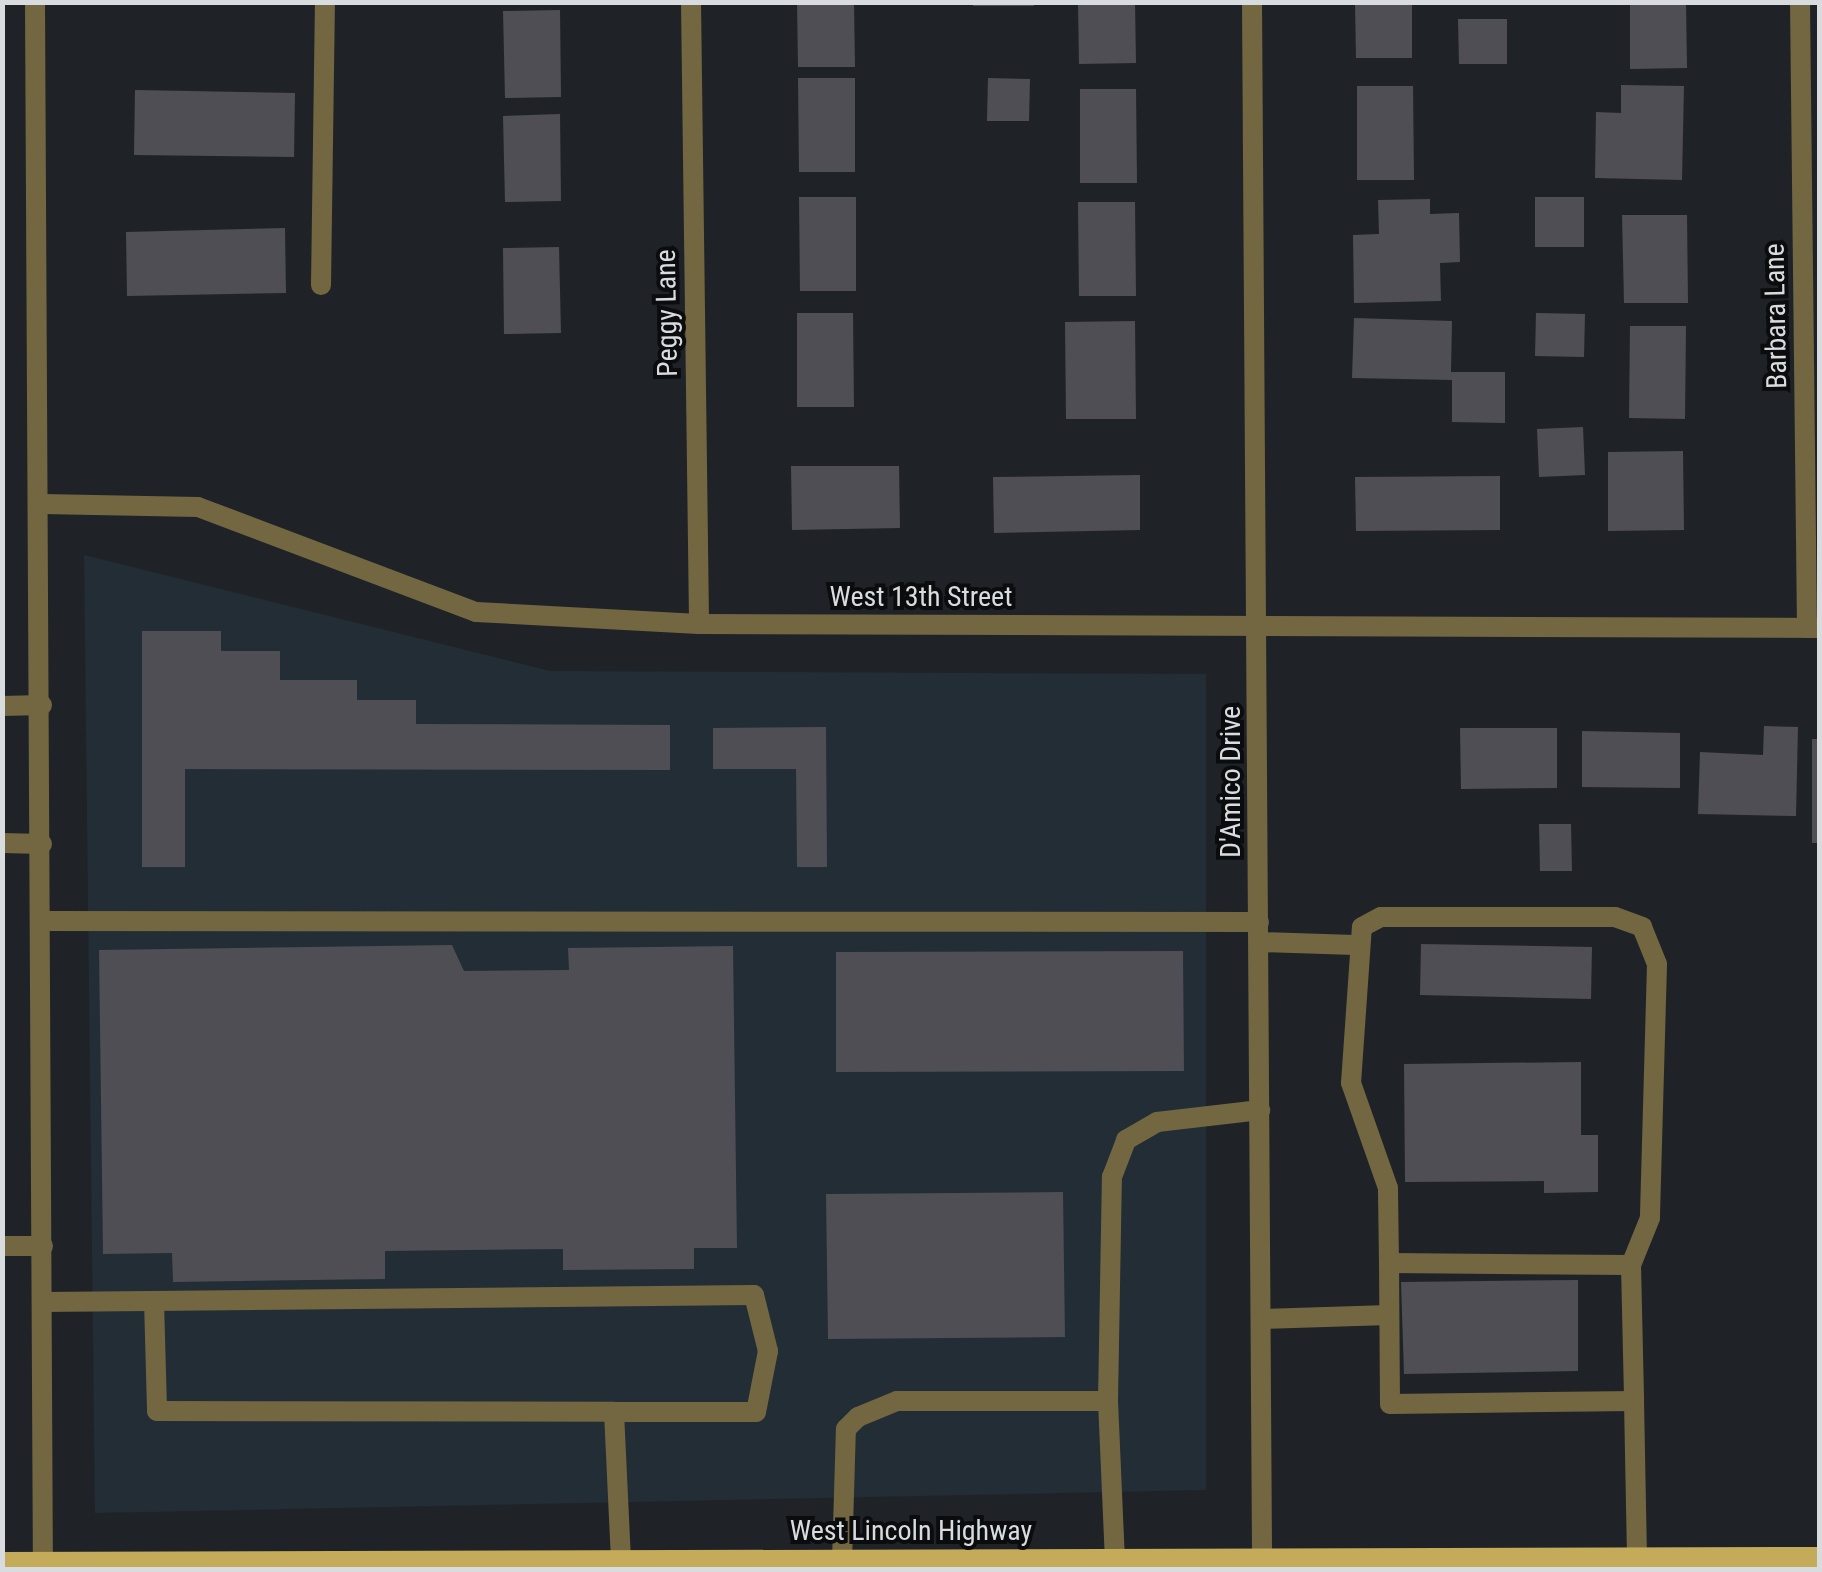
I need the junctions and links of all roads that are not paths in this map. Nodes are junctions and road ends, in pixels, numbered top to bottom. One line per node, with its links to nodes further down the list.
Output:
1 (35, 2): 7 (street)
2 (325, 2): 6 (street)
3 (691, 2): 8 (street, Peggy Lane)
4 (1252, 2): 9 (street, D'Amico Drive)
5 (1800, 2): 10 (street, Barbara Lane)
6 (320, 285)
7 (42, 504): 8 (street, West 13th Street); 12 (street)
8 (699, 624): 9 (street, West 13th Street)
9 (1258, 626): 10 (street, West 13th Street); 16 (street, D'Amico Drive)
10 (1814, 628)
11 (2, 706): 12 (street)
12 (42, 706): 14 (street)
13 (2, 843): 14 (street)
14 (42, 844): 15 (street)
15 (43, 921): 16 (street); 20 (street)
16 (1259, 932): 17 (street); 18 (street, D'Amico Drive)
17 (1355, 945): 21 (street); 22 (street)
18 (1260, 1110): 26 (street, D'Amico Drive); 27 (street)
19 (2, 1246): 20 (street)
20 (43, 1246): 24 (street)
21 (1389, 1263): 22 (street); 25 (street)
22 (1632, 1265): 28 (street)
23 (154, 1301): 24 (street); 29 (street); 29 (street)
24 (43, 1302): 40 (street)
25 (1389, 1315): 26 (street); 28 (street)
26 (1261, 1319): 33 (street, D'Amico Drive)
27 (1108, 1401): 32 (street); 35 (street)
28 (1634, 1401): 30 (street)
29 (614, 1412): 34 (street)
30 (1637, 1559): 37 (main road, West Lincoln Highway); 39 (main road, West Lincoln Highway)
31 (1820, 1559): 37 (main road, West Lincoln Highway)
32 (1115, 1561): 33 (main road, West Lincoln Highway); 38 (main road, West Lincoln Highway)
33 (1262, 1561): 39 (main road, West Lincoln Highway)
34 (620, 1562): 35 (main road, West Lincoln Highway); 41 (main road, West Lincoln Highway)
35 (842, 1562): 38 (main road, West Lincoln Highway)
36 (2, 1564): 40 (main road, West Lincoln Highway)
37 (1754, 1564)
38 (1076, 1565)
39 (1471, 1565)
40 (44, 1566): 41 (main road, West Lincoln Highway)
41 (166, 1566)

